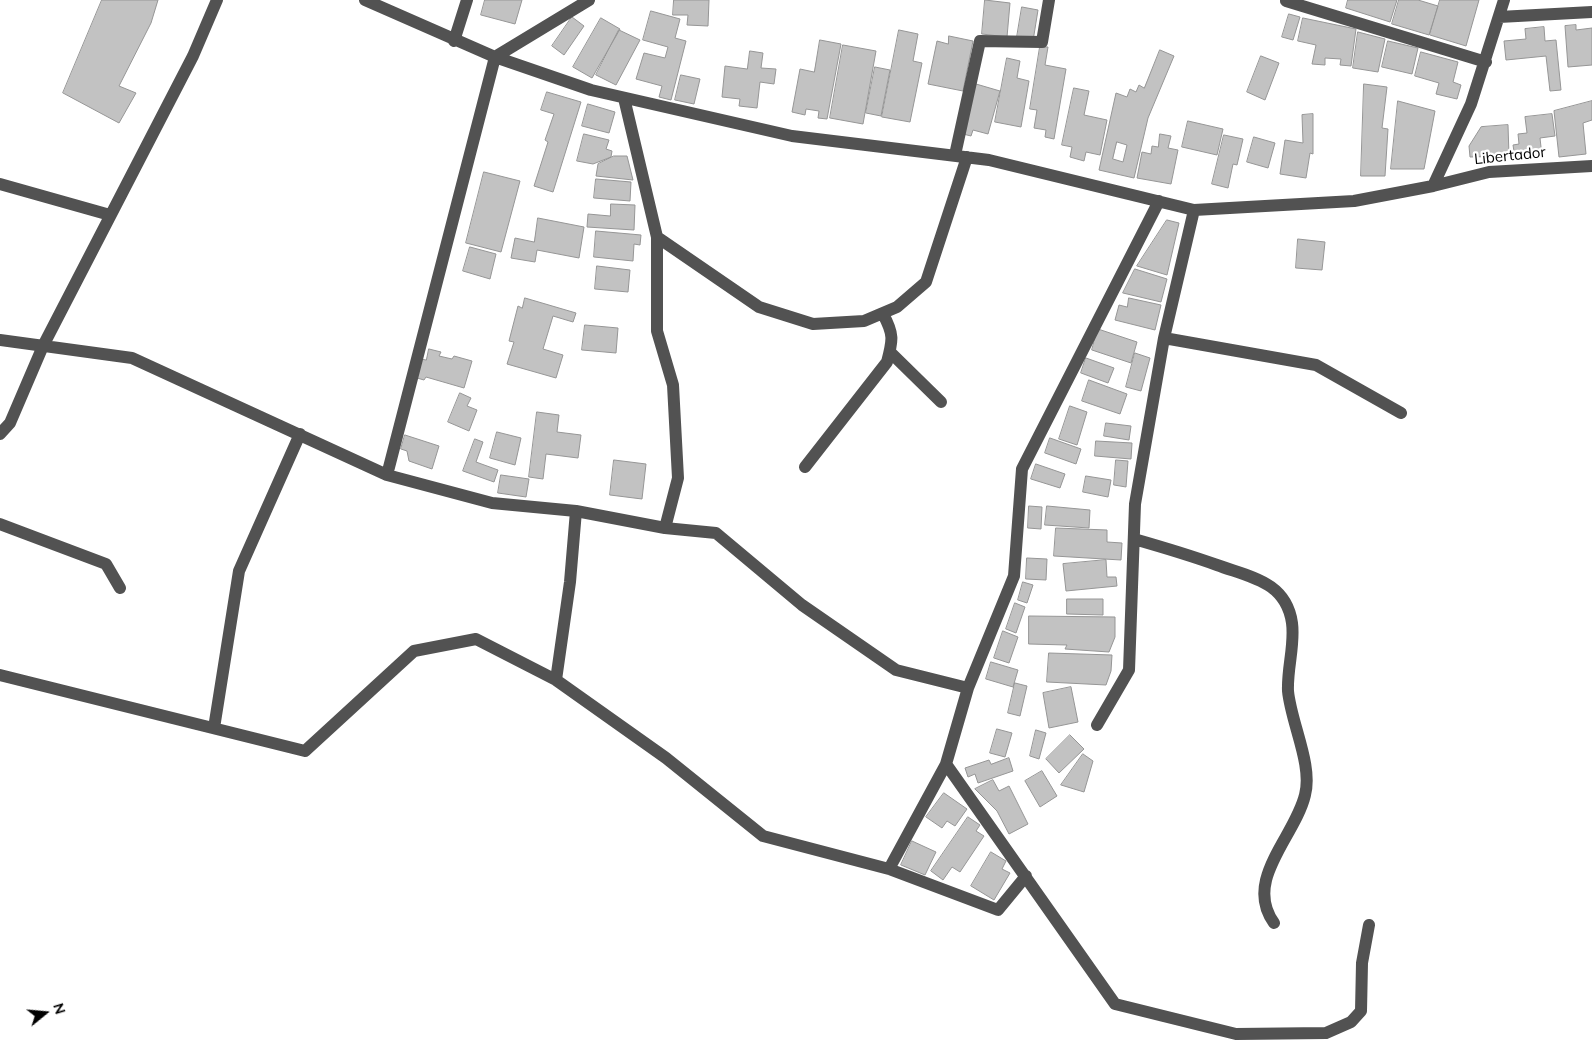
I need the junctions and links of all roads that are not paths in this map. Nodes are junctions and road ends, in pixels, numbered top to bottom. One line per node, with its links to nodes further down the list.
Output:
1 (217, 0): 20 (street)
2 (365, 0): 10 (street, Libertador)
3 (466, 0): 10 (street)
4 (589, 0): 11 (street)
5 (1049, 0): 14 (street)
6 (1504, 0): 9 (street)
7 (1286, 1): 12 (street)
8 (1592, 12): 9 (street)
9 (1499, 17): 12 (street)
10 (454, 41): 11 (street, Libertador)
11 (495, 57): 13 (street, Libertador); 32 (street)
12 (1486, 62): 17 (street)
13 (624, 98): 14 (street, Libertador); 21 (street)
14 (961, 156): 18 (street, Libertador); 22 (street)
15 (1592, 166): 17 (street, Libertador)
16 (0, 184): 20 (street)
17 (1433, 186): 19 (street, Libertador)
18 (1159, 201): 19 (street, Libertador); 40 (street)
19 (1194, 210): 23 (street)
20 (110, 215): 25 (street)
21 (657, 237): 22 (street); 35 (street)
22 (884, 314): 26 (street)
23 (1164, 338): 28 (street); 36 (street)
24 (0, 340): 25 (street)
25 (43, 346): 29 (street); 30 (street)
26 (890, 352): 27 (street); 31 (street)
27 (941, 402)
28 (1401, 413)
29 (0, 434)
30 (300, 434): 32 (street); 42 (street)
31 (805, 468)
32 (387, 475): 33 (street)
33 (576, 511): 35 (street); 39 (street)
34 (0, 524): 37 (street)
35 (666, 528): 40 (street)
36 (1134, 539): 41 (street); 46 (street)
37 (120, 588)
38 (0, 675): 42 (street)
39 (556, 680): 42 (street); 44 (street)
40 (968, 688): 43 (street)
41 (1097, 725)
42 (214, 728)
43 (946, 764): 44 (street); 45 (street)
44 (889, 869): 45 (street)
45 (1026, 876): 47 (street)
46 (1274, 923)
47 (1369, 925)

